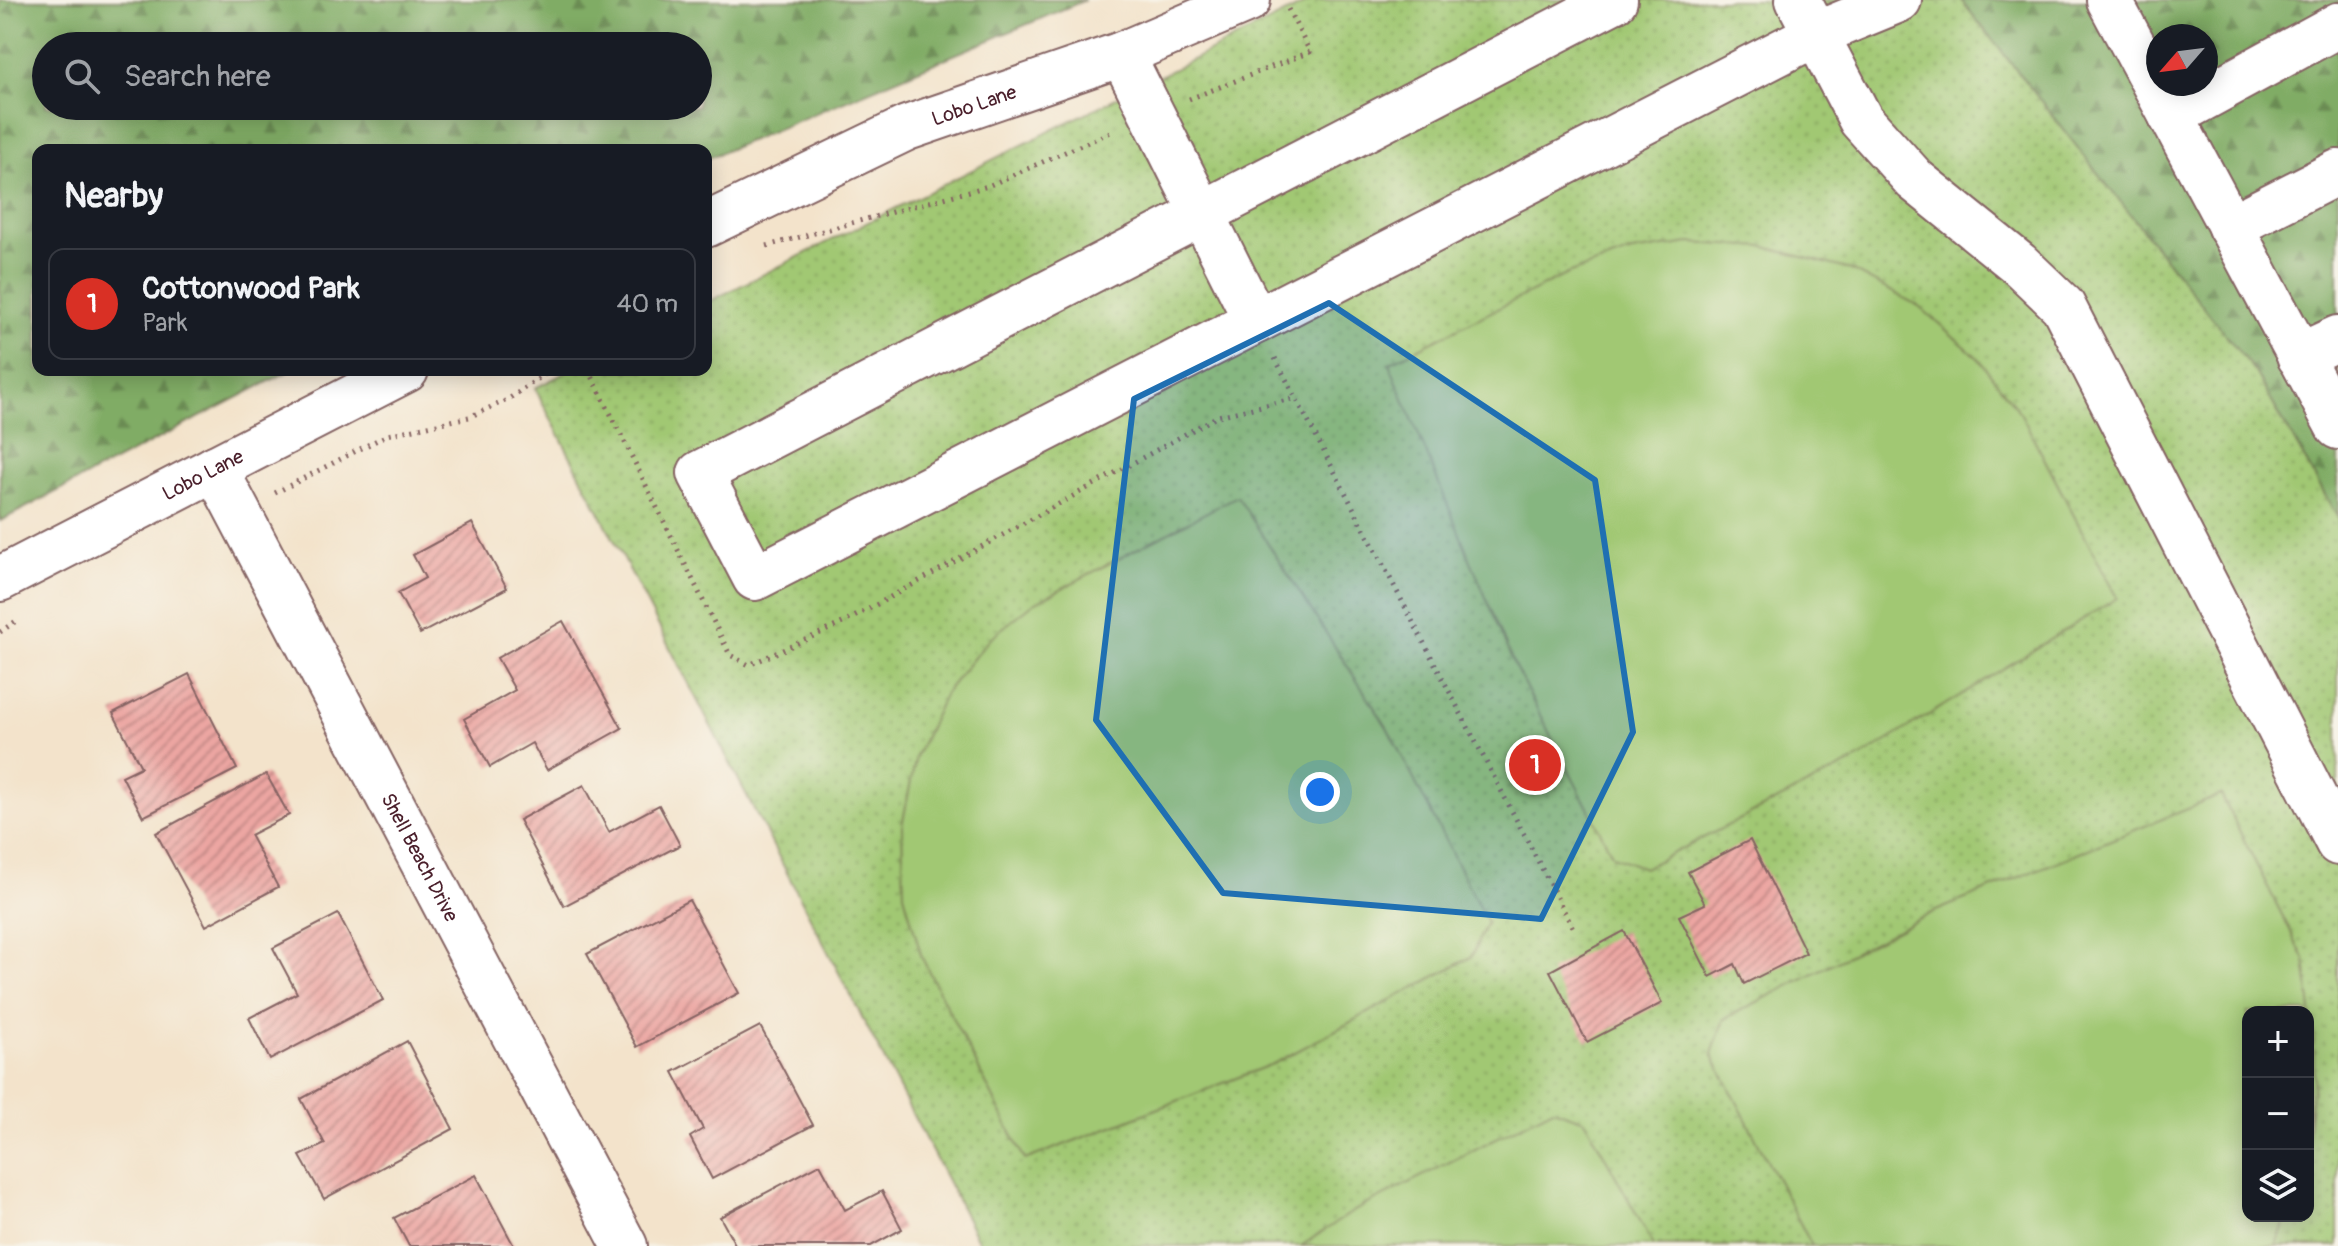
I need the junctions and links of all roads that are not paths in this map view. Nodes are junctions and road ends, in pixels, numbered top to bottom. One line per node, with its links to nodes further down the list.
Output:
1 (1248, 0): 7 (street, Lobo Lane)
2 (1615, 0): 10 (street)
3 (1899, 0): 5 (street)
4 (2109, 0): 8 (street)
5 (1807, 17): 13 (street); 19 (street)
6 (2338, 25): 8 (street)
7 (1122, 54): 10 (street); 11 (street, Lobo Lane)
8 (2171, 116): 12 (street)
9 (2338, 172): 12 (street)
10 (1203, 215): 13 (street); 13 (street)
11 (712, 222)
12 (2230, 227): 14 (street)
13 (1256, 321)
14 (2319, 347): 16 (street)
15 (394, 376): 17 (street, Lobo Lane)
16 (2338, 427)
17 (215, 468): 18 (street, Lobo Lane); 20 (street, Shell Beach Drive)
18 (0, 579)
19 (2338, 843)
20 (625, 1246)

